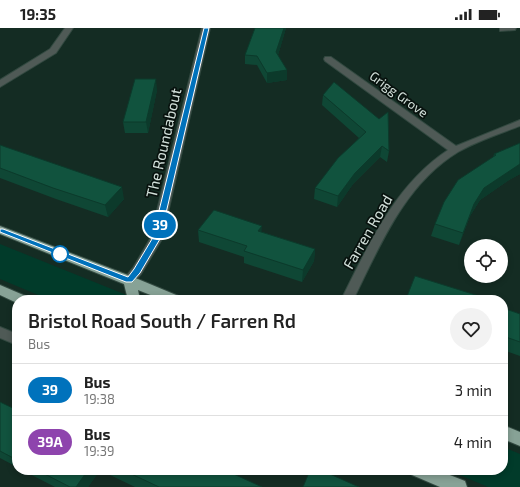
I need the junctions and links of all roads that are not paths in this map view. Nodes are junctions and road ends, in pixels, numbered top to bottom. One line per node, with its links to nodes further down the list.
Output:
1 (69, 28): 6 (street)
2 (206, 28): 10 (street, The Roundabout)
3 (512, 28): 4 (street)
4 (503, 29)
5 (328, 59): 8 (street, Grigg Grove)
6 (0, 84)
7 (520, 123): 8 (street, Farren Road)
8 (455, 150): 15 (street, Farren Road)
9 (0, 230): 10 (highway)
10 (129, 280): 13 (highway); 14 (highway)
11 (0, 290): 12 (highway)
12 (12, 295)
13 (133, 295)
14 (164, 295)
15 (350, 295)
16 (0, 332): 17 (street)
17 (12, 338)
18 (508, 434): 19 (highway)
19 (520, 439)
20 (430, 475): 21 (highway)
21 (459, 487)

